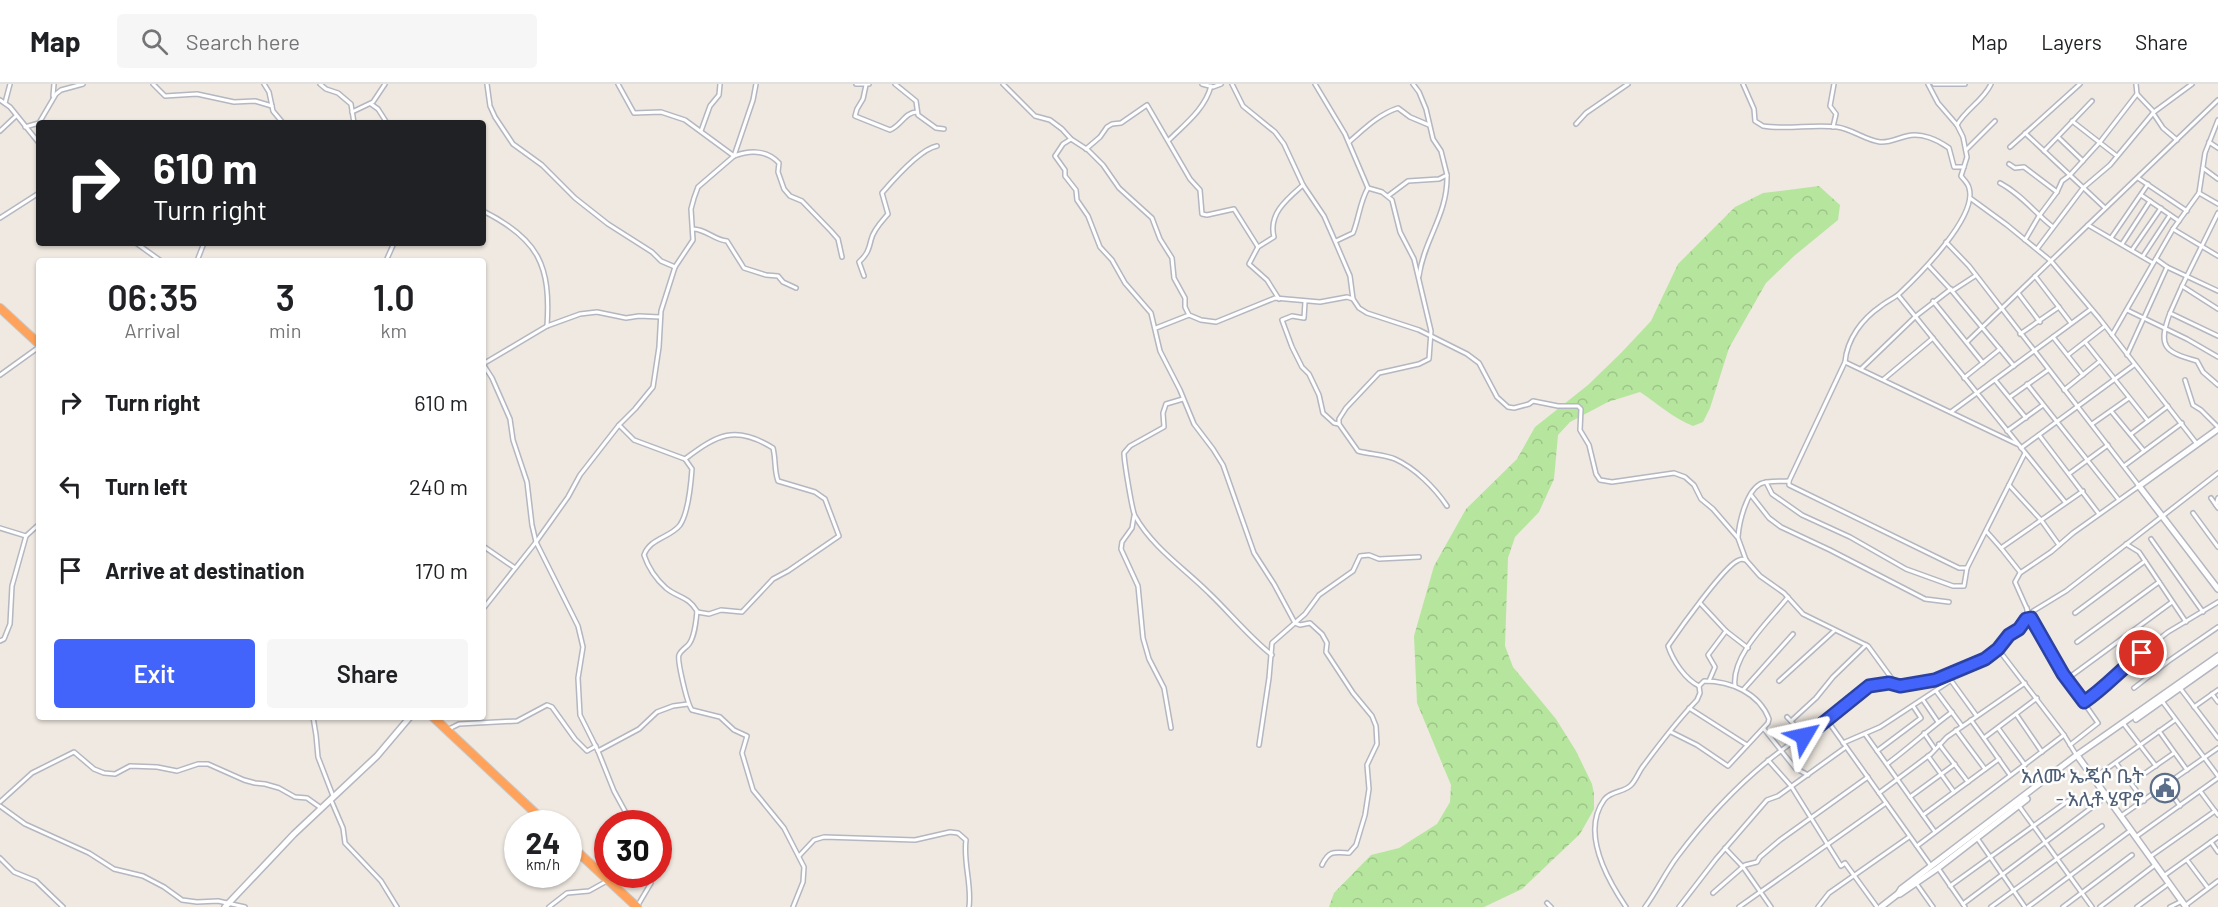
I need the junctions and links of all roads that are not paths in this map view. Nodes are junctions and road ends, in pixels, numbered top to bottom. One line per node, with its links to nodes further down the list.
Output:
1 (10, 84): 37 (street)
2 (54, 84): 33 (street)
3 (83, 84): 33 (street)
4 (153, 84): 39 (street)
5 (264, 84): 39 (street)
6 (320, 84): 40 (street)
7 (385, 84): 38 (street)
8 (487, 84): 131 (street)
9 (618, 84): 59 (street)
10 (720, 84): 59 (street)
11 (756, 84): 75 (street)
12 (856, 84): 29 (street)
13 (895, 84): 41 (street)
14 (1004, 84): 62 (street)
15 (1202, 84): 31 (street)
16 (1223, 84): 30 (street); 31 (street)
17 (1315, 84): 66 (street)
18 (1413, 84): 53 (street)
19 (1629, 84): 51 (street)
20 (1743, 84): 55 (street)
21 (1834, 84): 55 (street)
22 (1928, 84): 54 (street)
23 (1935, 84): 24 (street)
24 (1965, 84)
25 (1991, 84): 54 (street)
26 (2080, 84): 60 (street)
27 (2136, 84): 32 (street)
28 (2192, 84): 42 (street)
29 (867, 85): 41 (street)
30 (1233, 85): 87 (street)
31 (1211, 86): 64 (street)
32 (2137, 94): 42 (street); 67 (street)
33 (53, 98): 44 (street)
34 (0, 100): 37 (street)
35 (2218, 100): 65 (street)
36 (2092, 101): 50 (street)
37 (5, 103): 43 (street)
38 (370, 104): 40 (street); 47 (street)
39 (272, 106): 45 (street)
40 (352, 112): 46 (street)
41 (917, 112): 57 (street)
42 (2154, 113): 65 (street); 76 (street)
43 (16, 116): 56 (street); 58 (street)
44 (41, 120)
45 (280, 120)
46 (353, 120)
47 (385, 120)
48 (2218, 120): 68 (street)
49 (1995, 121): 73 (street)
50 (2072, 121): 61 (street); 67 (street)
51 (1576, 123)
52 (36, 124): 56 (street)
53 (1429, 125): 66 (street); 81 (street)
54 (1957, 125): 73 (street)
55 (1833, 127): 79 (street)
56 (25, 128): 63 (street)
57 (944, 129)
58 (0, 131)
59 (701, 132): 75 (street)
60 (2025, 133): 70 (street); 74 (street)
61 (2058, 136): 74 (street); 77 (street)
62 (1071, 139): 72 (street); 164 (street)
63 (36, 140)
64 (1169, 140): 72 (street); 120 (street)
65 (2177, 140): 83 (street)
66 (1348, 142): 88 (street)
67 (2100, 142): 76 (street); 77 (street)
68 (2210, 142): 71 (street); 80 (street)
69 (937, 146): 133 (street)
70 (2010, 147)
71 (2218, 148)
72 (1086, 149): 155 (street)
73 (1966, 150): 79 (street)
74 (2044, 152): 82 (street)
75 (734, 156): 111 (street); 125 (street)
76 (2117, 156): 89 (street)
77 (2083, 161): 82 (street)
78 (2009, 164): 90 (street)
79 (1965, 166): 95 (street)
80 (2203, 168): 84 (street); 91 (street)
81 (1447, 175): 94 (street); 137 (street)
82 (2070, 175): 89 (street); 90 (street)
83 (2139, 178): 86 (street); 98 (street)
84 (2218, 179)
85 (2000, 183): 104 (street)
86 (2148, 184): 93 (street); 100 (street)
87 (1303, 185): 115 (street); 120 (street)
88 (1368, 188): 94 (street); 115 (street)
89 (2083, 189): 98 (street); 110 (street)
90 (2057, 192): 104 (street)
91 (2199, 193): 97 (street); 100 (street)
92 (36, 195): 105 (street)
93 (2141, 195): 96 (street); 113 (street)
94 (1388, 196): 137 (street)
95 (1970, 198): 114 (street); 116 (street)
96 (2150, 201): 99 (street); 117 (street)
97 (2218, 204)
98 (2105, 208): 108 (street)
99 (2160, 208): 103 (street); 122 (street)
100 (2187, 211): 106 (street)
101 (486, 213): 161 (street)
102 (2218, 213): 107 (street)
103 (2170, 215): 106 (street); 123 (street)
104 (2039, 216): 110 (street); 114 (street)
105 (0, 218)
106 (2179, 221): 112 (street)
107 (2212, 223): 109 (street); 119 (street)
108 (2088, 225): 113 (street); 128 (street)
109 (2218, 226)
110 (2053, 227): 121 (street)
111 (693, 229): 131 (street); 139 (street)
112 (2173, 229): 119 (street); 127 (street)
113 (2112, 238): 117 (street)
114 (2025, 240): 121 (street)
115 (1335, 241): 145 (street)
116 (1946, 242): 130 (street); 134 (street)
117 (2121, 244): 122 (street)
118 (140, 246): 126 (street)
119 (2202, 246): 124 (street); 136 (street)
120 (1258, 247): 144 (street)
121 (2037, 249): 128 (street)
122 (2132, 250): 123 (street)
123 (2142, 256): 129 (street)
124 (2218, 256)
125 (842, 257)
126 (157, 258)
127 (2156, 259): 129 (street); 132 (street)
128 (2051, 261): 135 (street); 150 (street)
129 (2153, 263): 153 (street)
130 (1928, 265): 140 (street); 143 (street)
131 (675, 267): 157 (street)
132 (2167, 267): 136 (street); 158 (street)
133 (864, 276)
134 (1975, 276): 140 (street); 152 (street)
135 (2035, 276): 142 (street); 148 (street)
136 (2187, 276): 138 (street); 141 (street)
137 (1418, 279): 171 (street)
138 (2182, 286): 151 (street); 154 (street)
139 (796, 288)
140 (1952, 290): 146 (street); 165 (street)
141 (2218, 291)
142 (2018, 293): 152 (street); 159 (street)
143 (1898, 295): 156 (street); 185 (street)
144 (1279, 299): 147 (street); 155 (street)
145 (1353, 299): 147 (street); 171 (street)
146 (1933, 301): 156 (street); 175 (street)
147 (1305, 302): 215 (street)
148 (2059, 307): 159 (street); 160 (street)
149 (0, 308): 174 (highway)
150 (2091, 309): 160 (street); 162 (street)
151 (2218, 309)
152 (2001, 310): 165 (street); 168 (street)
153 (2127, 310): 158 (street); 169 (street)
154 (2170, 313): 166 (street); 167 (street)
155 (1189, 315): 164 (street)
156 (1916, 316): 173 (street); 190 (street)
157 (660, 317): 161 (street); 217 (street)
158 (2144, 319): 166 (street); 181 (street)
159 (2040, 321): 168 (street)
160 (2072, 323): 172 (street)
161 (547, 326): 184 (street)
162 (2105, 326): 169 (street); 176 (street)
163 (2218, 326): 167 (street)
164 (1156, 328): 205 (street)
165 (1983, 328): 175 (street); 178 (street)
166 (2164, 328): 182 (street); 200 (street)
167 (2214, 333): 170 (street)
168 (2020, 334): 179 (street)
169 (2112, 335): 181 (street)
170 (2218, 336)
171 (1432, 337): 215 (street); 253 (street)
172 (2053, 337): 179 (street); 180 (street)
173 (1933, 338): 194 (street); 195 (street)
174 (36, 342)
175 (1967, 342): 186 (street)
176 (2085, 342): 180 (street); 183 (street)
177 (36, 347): 192 (street)
178 (2000, 349): 186 (street); 188 (street)
179 (2033, 351): 188 (street); 191 (street)
180 (2068, 355): 193 (street)
181 (2127, 355): 187 (street)
182 (2218, 357)
183 (2100, 361): 193 (street); 196 (street)
184 (486, 362)
185 (1845, 362): 190 (street); 233 (street)
186 (1983, 363): 194 (street)
187 (2134, 365): 196 (street); 207 (street)
188 (2014, 366): 197 (street)
189 (486, 369): 255 (street)
190 (1861, 369): 195 (street)
191 (2048, 370): 199 (street); 201 (street)
192 (0, 375)
193 (2083, 375): 201 (street)
194 (1964, 378): 202 (street)
195 (1884, 379): 210 (street)
196 (2115, 379): 204 (street); 208 (street)
197 (1995, 380): 202 (street); 203 (street)
198 (2185, 380): 218 (street)
199 (2028, 384): 203 (street); 206 (street)
200 (2218, 385)
201 (2064, 390): 208 (street)
202 (1977, 393): 210 (street); 219 (street)
203 (2010, 397): 211 (street)
204 (2129, 398): 209 (street); 212 (street)
205 (1183, 399): 245 (street); 282 (street)
206 (2043, 405): 211 (street); 213 (street)
207 (2168, 406): 212 (street); 214 (street)
208 (2077, 407): 213 (street); 216 (street)
209 (2111, 411): 216 (street); 221 (street)
210 (1951, 412): 224 (street)
211 (2026, 418): 219 (street)
212 (2148, 421): 221 (street)
213 (2056, 422): 220 (street); 228 (street)
214 (2182, 423): 222 (street); 225 (street)
215 (1339, 424): 242 (street)
216 (2092, 424): 223 (street)
217 (619, 425): 227 (street); 255 (street)
218 (2218, 428): 222 (street)
219 (2007, 431): 224 (street)
220 (2039, 435): 224 (street); 230 (street)
221 (2131, 435): 225 (street)
222 (2197, 444): 235 (street)
223 (2108, 445): 228 (street); 229 (street)
224 (2019, 446): 226 (street)
225 (2144, 451): 229 (street)
226 (2025, 453): 234 (street); 241 (street)
227 (685, 459): 276 (street); 276 (street)
228 (2087, 460): 230 (street); 240 (street)
229 (2124, 466): 235 (street)
230 (2070, 473): 236 (street)
231 (2218, 473): 247 (street)
232 (1766, 482): 233 (street); 237 (street); 265 (street)
233 (1789, 482): 265 (street)
234 (2009, 485): 248 (street); 251 (street)
235 (2139, 486): 240 (street); 247 (street)
236 (2083, 491): 241 (street); 246 (street)
237 (1751, 495): 253 (street); 273 (street)
238 (2211, 498): 243 (street)
239 (2218, 498): 243 (street)
240 (2119, 500): 246 (street)
241 (2065, 502): 248 (street)
242 (1447, 506)
243 (2217, 507)
244 (2193, 513): 258 (street)
245 (1134, 514): 292 (street); 333 (street)
246 (2099, 514): 257 (street)
247 (2162, 515): 256 (street); 268 (street)
248 (2041, 520): 257 (street); 260 (street)
249 (36, 526): 252 (street)
250 (0, 528): 252 (street)
251 (1986, 531): 260 (street); 265 (street)
252 (26, 536): 287 (street)
253 (1738, 538): 262 (street)
254 (2151, 539): 277 (street)
255 (536, 542): 264 (street); 352 (street)
256 (2126, 544): 263 (street); 278 (street)
257 (2059, 545): 266 (street)
258 (2218, 547)
259 (486, 548): 264 (street)
260 (2001, 548): 266 (street)
261 (1419, 557): 282 (street)
262 (1746, 560): 269 (street); 272 (street)
263 (2145, 561): 267 (street); 279 (street)
264 (515, 568): 274 (street)
265 (1967, 568)
266 (2020, 573): 275 (street)
267 (2159, 582): 270 (street); 288 (street)
268 (2218, 589)
269 (1788, 597): 285 (street); 290 (street)
270 (2172, 602): 281 (street); 296 (street)
271 (2218, 602): 277 (street)
272 (1700, 603): 284 (street); 302 (street)
273 (1949, 603)
274 (486, 605)
275 (2027, 607): 278 (street); 280 (street)
276 (697, 611): 315 (street)
277 (2203, 612): 281 (street)
278 (2030, 613): 280 (street)
279 (2075, 613)
280 (2029, 618): 291 (street); 296 (street)
281 (2186, 622): 313 (street)
282 (1295, 623): 292 (street); 425 (street)
283 (2218, 627): 304 (street)
284 (1726, 631): 290 (street); 297 (street)
285 (1834, 631): 289 (street); 298 (street)
286 (1793, 634): 306 (street)
287 (0, 641)
288 (2077, 642)
289 (1866, 645): 300 (street); 329 (street)
290 (1748, 648): 303 (street)
291 (1998, 649): 295 (street); 301 (street)
292 (1272, 655): 347 (street)
293 (2218, 656): 294 (street)
294 (2216, 663): 305 (street); 311 (street)
295 (1947, 675): 299 (street); 300 (street)
296 (2067, 679): 313 (street)
297 (1709, 681): 302 (street); 303 (street)
298 (1779, 681)
299 (1950, 681): 308 (street); 321 (street)
300 (1895, 683): 326 (street)
301 (2025, 683): 310 (street); 321 (street)
302 (1700, 686): 317 (street)
303 (1735, 687): 306 (street)
304 (2134, 688)
305 (2180, 688): 311 (street); 318 (street)
306 (1743, 690): 335 (street)
307 (2218, 690): 309 (street)
308 (1936, 691): 312 (street); 319 (street)
309 (2212, 694): 314 (street); 318 (street)
310 (2037, 698): 320 (street); 343 (street)
311 (2161, 699): 328 (street); 331 (street)
312 (1923, 700): 316 (street); 330 (street)
313 (2084, 702): 350 (street)
314 (2218, 702)
315 (688, 704): 352 (street); 418 (street)
316 (1913, 706): 340 (street); 356 (street)
317 (1689, 708): 339 (street); 348 (street)
318 (2194, 708): 345 (street)
319 (1952, 712): 330 (street); 332 (street)
320 (2016, 714): 334 (street); 357 (street)
321 (1977, 716): 327 (street)
322 (1787, 717): 329 (street)
323 (314, 720): 386 (street)
324 (407, 720): 386 (street)
325 (436, 720): 336 (highway)
326 (1827, 720): 342 (street); 349 (street)
327 (1971, 720): 332 (street); 344 (street)
328 (2175, 720): 338 (street); 361 (street)
329 (1791, 721): 342 (street)
330 (1938, 722): 341 (street)
331 (2124, 724): 351 (street); 360 (street)
332 (1962, 726): 337 (street)
333 (1171, 728)
334 (1998, 728): 344 (street); 367 (street)
335 (1764, 729): 348 (street); 355 (street)
336 (448, 730): 352 (street); 395 (highway)
337 (1956, 730): 346 (street); 369 (street)
338 (2159, 731): 351 (street); 358 (street)
339 (1671, 732): 348 (street); 458 (street)
340 (1865, 734): 349 (street); 356 (street)
341 (1924, 734): 353 (street); 365 (street)
342 (1803, 735): 355 (street)
343 (2064, 735): 350 (street); 357 (street)
344 (1984, 738): 362 (street)
345 (2218, 738)
346 (1939, 744): 353 (street); 366 (street)
347 (1259, 745)
348 (1747, 745)
349 (1844, 745): 372 (street); 374 (street)
350 (2070, 745): 360 (street)
351 (2141, 745): 364 (street); 368 (street)
352 (597, 748): 396 (street)
353 (1935, 748): 359 (street)
354 (2218, 748): 361 (street)
355 (1780, 750): 363 (street); 372 (street)
356 (1877, 751): 365 (street)
357 (2042, 752): 367 (street)
358 (2174, 753): 368 (street); 370 (street)
359 (1928, 756): 371 (street); 377 (street)
360 (2078, 757): 376 (street); 392 (street); 428 (street)
361 (2204, 757): 370 (street); 375 (street)
362 (1999, 759): 369 (street); 373 (street)
363 (1768, 760): 380 (street); 459 (street)
364 (2116, 763): 376 (street); 379 (street)
365 (1887, 764): 377 (street)
366 (1955, 764): 371 (street); 378 (street)
367 (2025, 765): 373 (street)
368 (2156, 766): 379 (street)
369 (1985, 769): 378 (street)
370 (2187, 770): 381 (street)
371 (1941, 774): 383 (street); 387 (street)
372 (1808, 775): 380 (street)
373 (2011, 776): 405 (street)
374 (1868, 777): 384 (street); 401 (street)
375 (2218, 777): 382 (street)
376 (2093, 778): 385 (street)
377 (1898, 779): 384 (street); 387 (street)
378 (1968, 782): 383 (street)
379 (2131, 783): 389 (street)
380 (1791, 786): 401 (street); 414 (street)
381 (2166, 786): 389 (street); 393 (street)
382 (2200, 791): 393 (street); 397 (street)
383 (1954, 792): 398 (street)
384 (1879, 793): 390 (street)
385 (2107, 796): 400 (street); 411 (street)
386 (332, 797): 394 (street); 452 (street)
387 (1910, 797): 398 (street)
388 (2068, 801): 402 (street)
389 (2144, 801): 400 (street)
390 (1886, 802): 406 (street); 412 (street)
391 (0, 804): 394 (street); 448 (street)
392 (2019, 806): 402 (street); 409 (street)
393 (2180, 806): 407 (street)
394 (321, 808): 448 (street)
395 (532, 810)
396 (625, 810)
397 (2215, 811): 399 (street); 419 (street)
398 (1923, 815): 405 (street)
399 (2218, 815)
400 (2121, 816): 404 (street)
401 (1812, 818): 412 (street); 427 (street)
402 (2034, 826): 411 (street); 420 (street)
403 (2102, 826): 422 (street)
404 (2131, 830): 407 (street); 432 (street)
405 (1935, 832): 413 (street)
406 (1909, 837): 413 (street); 431 (street)
407 (2136, 837): 419 (street)
408 (2218, 837): 410 (street)
409 (1977, 838): 420 (street); 428 (street)
410 (2211, 842): 415 (street); 423 (street)
411 (2045, 844): 422 (street); 429 (street)
412 (1826, 845): 431 (street); 442 (street)
413 (1917, 846): 428 (street)
414 (1725, 848): 427 (street); 460 (street)
415 (2218, 852)
416 (2132, 855): 445 (street)
417 (582, 856): 426 (highway)
418 (799, 856): 455 (street); 456 (street)
419 (2151, 856): 424 (street)
420 (1990, 857): 429 (street); 436 (street)
421 (0, 858): 450 (street)
422 (2057, 860): 432 (street); 441 (street)
423 (2187, 860): 430 (street); 440 (street)
424 (2156, 864): 430 (street); 470 (street)
425 (1322, 865)
426 (594, 867)
427 (1743, 867): 442 (street); 443 (street)
428 (1935, 867): 435 (street); 436 (street); 444 (street)
429 (2002, 874): 441 (street); 449 (street)
430 (2165, 875): 434 (street)
431 (1853, 876): 463 (street); 464 (street)
432 (2069, 877): 445 (street); 467 (street)
433 (2218, 881): 440 (street)
434 (2170, 882): 447 (street); 471 (street)
435 (1916, 883): 444 (street); 465 (street)
436 (1950, 886): 449 (street)
437 (594, 888): 453 (street)
438 (617, 888): 454 (highway)
439 (648, 888): 454 (street)
440 (2208, 888): 447 (street)
441 (2014, 891): 466 (street); 467 (street)
442 (1760, 892): 461 (street); 462 (street)
443 (1713, 893)
444 (1899, 893): 464 (street)
445 (2081, 894): 468 (street); 469 (street)
446 (1547, 903): 457 (street)
447 (2184, 904): 472 (street)
448 (227, 905): 451 (street)
449 (1964, 905)
450 (63, 907)
451 (245, 907)
452 (397, 907)
453 (549, 907)
454 (637, 907)
455 (793, 907)
456 (969, 907)
457 (1551, 907)
458 (1626, 907)
459 (1644, 907)
460 (1679, 907)
461 (1739, 907)
462 (1771, 907)
463 (1818, 907)
464 (1879, 907)
465 (1934, 907)
466 (1991, 907)
467 (2027, 907)
468 (2063, 907)
469 (2092, 907)
470 (2100, 907)
471 (2137, 907)
472 (2170, 907)

